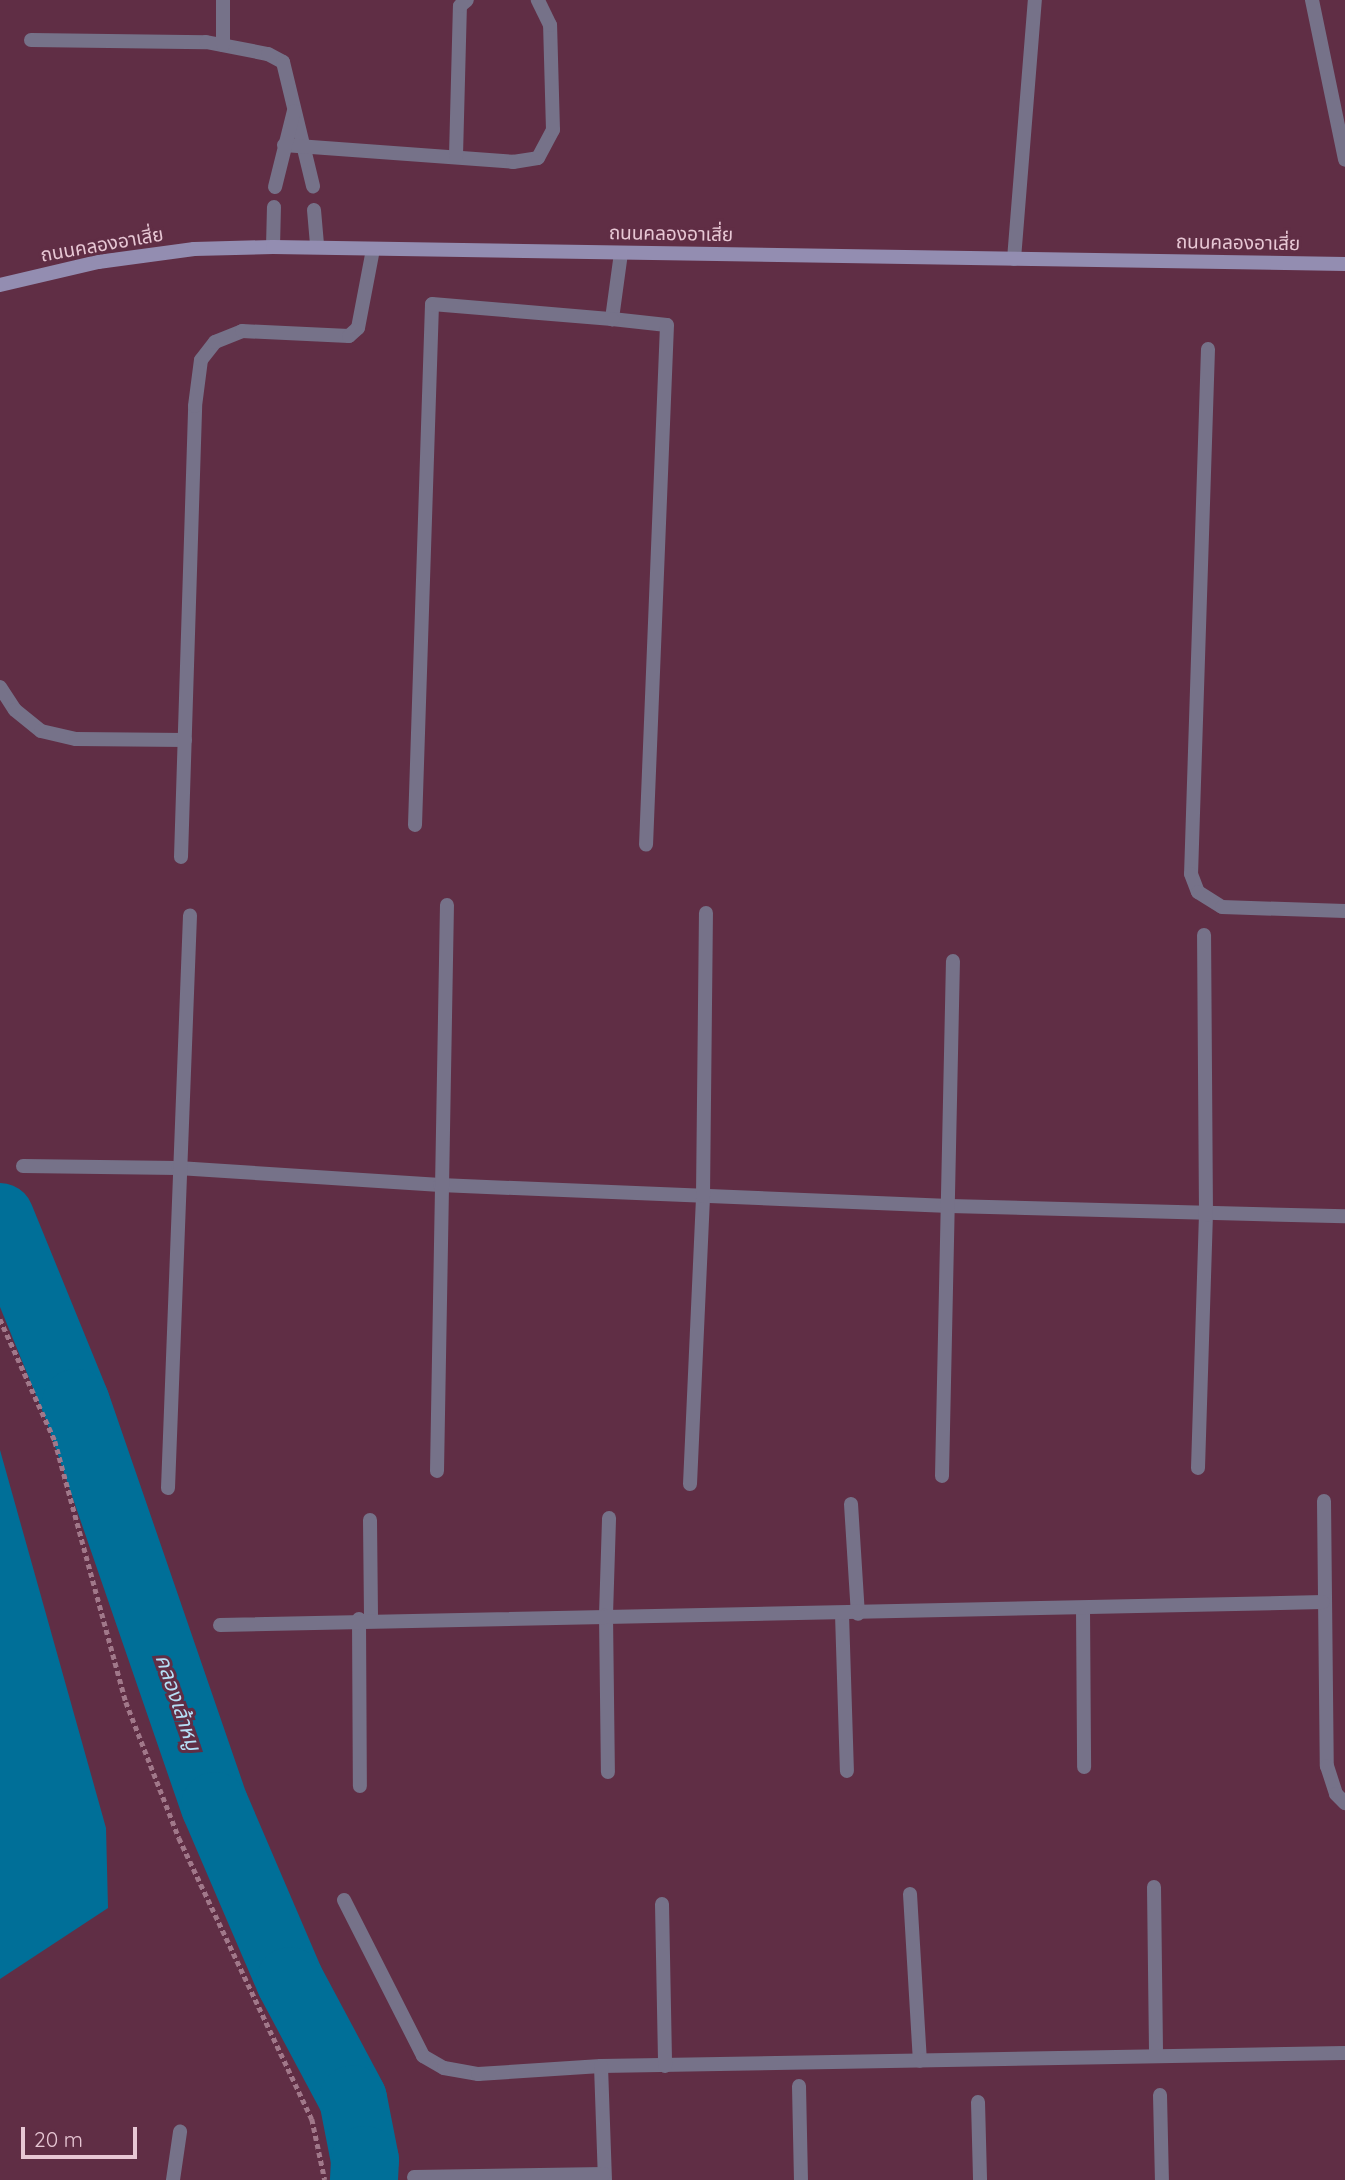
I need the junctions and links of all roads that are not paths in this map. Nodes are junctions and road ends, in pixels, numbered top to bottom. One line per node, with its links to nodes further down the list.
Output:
1 (223, 0): 7 (street)
2 (467, 0): 11 (street)
3 (538, 0): 11 (street)
4 (1035, 0): 21 (street)
5 (1312, 0): 12 (street)
6 (31, 40): 7 (street)
7 (223, 45): 8 (street)
8 (294, 111): 9 (street); 10 (street)
9 (284, 145): 10 (street); 14 (street)
10 (305, 145): 11 (street); 13 (street)
11 (456, 156)
12 (1345, 160)
13 (313, 186)
14 (275, 187)
15 (274, 207): 17 (street)
16 (314, 210): 18 (street)
17 (273, 247): 18 (street, ถนนคลองอาเสี่ย); 23 (street, ถนนคลองอาเสี่ย)
18 (317, 247): 19 (street, ถนนคลองอาเสี่ย)
19 (373, 249): 20 (street, ถนนคลองอาเสี่ย); 27 (street)
20 (621, 253): 21 (street, ถนนคลองอาเสี่ย); 24 (street)
21 (1014, 259): 22 (street, ถนนคลองอาเสี่ย)
22 (1345, 264)
23 (0, 285)
24 (612, 319): 28 (street); 29 (street)
25 (1208, 349): 32 (street)
26 (0, 687): 27 (street)
27 (185, 740): 30 (street)
28 (415, 825)
29 (646, 845)
30 (181, 857)
31 (447, 905): 39 (street)
32 (1345, 911)
33 (706, 913): 40 (street)
34 (190, 915): 38 (street)
35 (1204, 935): 42 (street)
36 (953, 961): 41 (street)
37 (23, 1166): 38 (street)
38 (178, 1168): 39 (street); 48 (street)
39 (440, 1185): 40 (street); 45 (street)
40 (703, 1196): 41 (street); 47 (street)
41 (950, 1206): 42 (street); 46 (street)
42 (1206, 1215): 43 (street); 44 (street)
43 (1345, 1216)
44 (1198, 1468)
45 (437, 1471)
46 (942, 1476)
47 (690, 1484)
48 (168, 1488)
49 (1324, 1501): 53 (street)
50 (851, 1504): 56 (street)
51 (609, 1518): 57 (street)
52 (370, 1520): 58 (street)
53 (1324, 1602): 54 (street); 64 (street)
54 (1083, 1608): 56 (street); 60 (street)
55 (842, 1614): 56 (street); 57 (street); 61 (street)
56 (858, 1614)
57 (606, 1615): 58 (street); 62 (street)
58 (365, 1619): 59 (street); 63 (street)
59 (220, 1625)
60 (1084, 1767)
61 (847, 1771)
62 (608, 1772)
63 (360, 1786)
64 (1345, 1803)
65 (1154, 1887): 70 (street)
66 (910, 1894): 71 (street)
67 (344, 1900): 72 (street)
68 (662, 1904): 73 (street)
69 (1345, 2053): 70 (street)
70 (1156, 2056): 71 (street)
71 (920, 2061): 73 (street)
72 (601, 2066): 73 (street); 79 (street)
73 (665, 2066)
74 (799, 2086): 81 (street)
75 (1160, 2095): 83 (street)
76 (978, 2102): 82 (street)
77 (180, 2132): 80 (street)
78 (414, 2177): 79 (street)
79 (604, 2177)
80 (173, 2180)
81 (801, 2180)
82 (980, 2180)
83 (1162, 2180)

